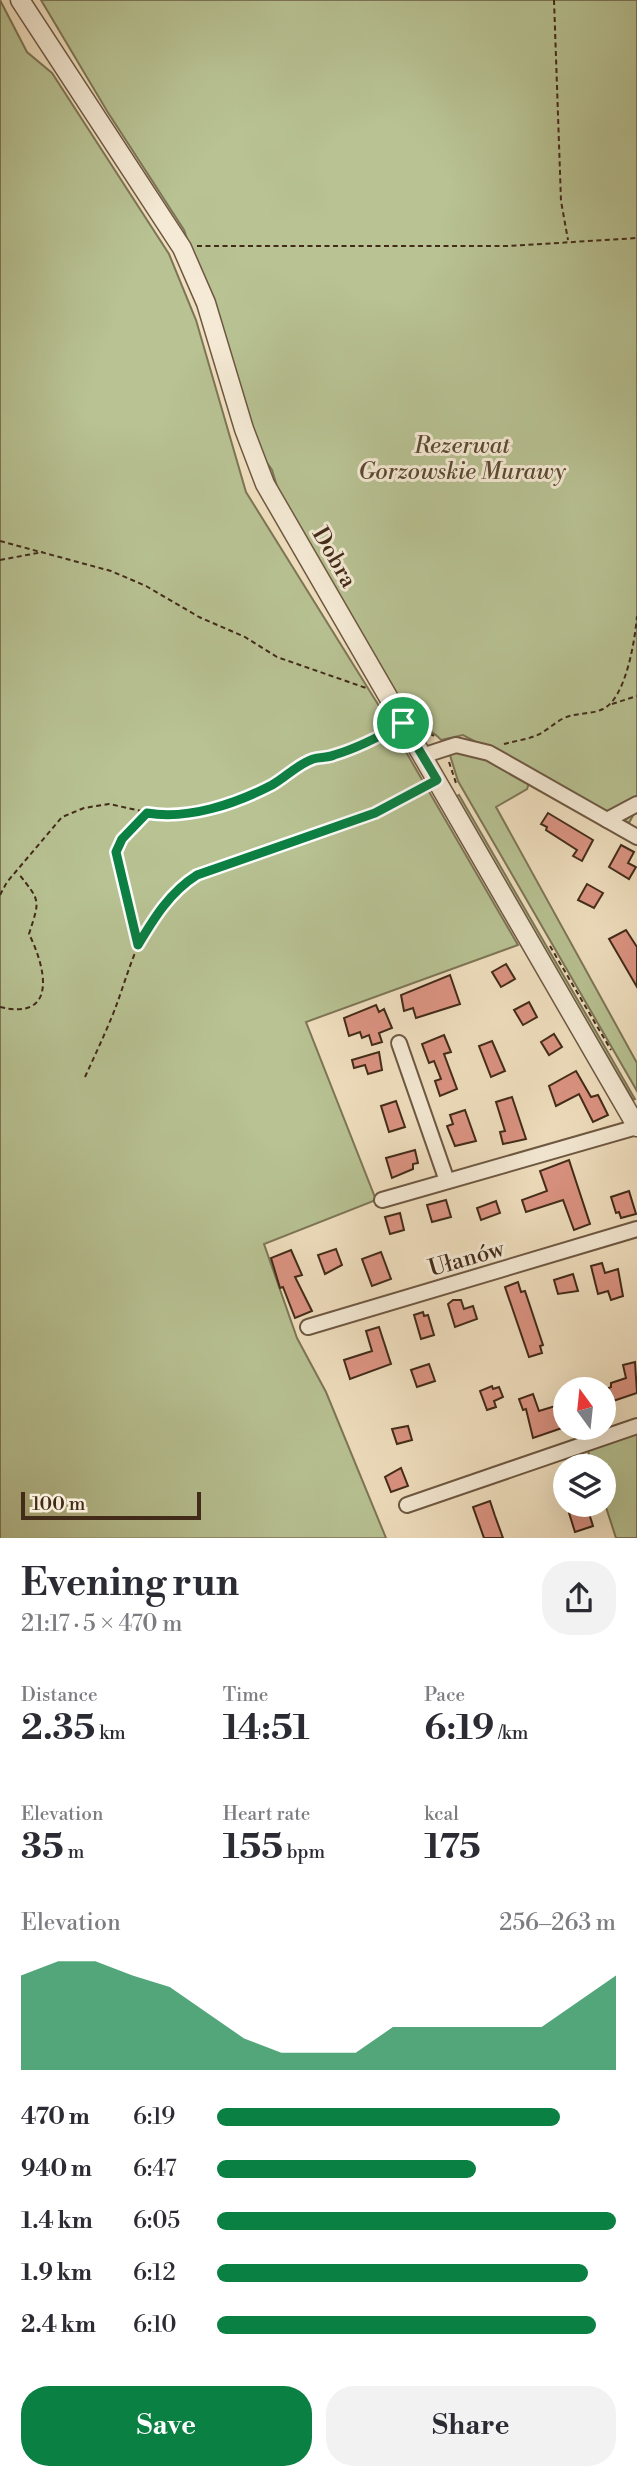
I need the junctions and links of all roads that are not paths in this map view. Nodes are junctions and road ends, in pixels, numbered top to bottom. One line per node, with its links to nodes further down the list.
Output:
1 (20, 0): 2 (street, Dobra)
2 (422, 756): 4 (street); 7 (street, Dobra)
3 (637, 804): 4 (street)
4 (607, 820): 5 (street)
5 (637, 837)
6 (398, 1043): 8 (street)
7 (637, 1127): 8 (street)
8 (447, 1181): 9 (street)
9 (383, 1200)
10 (637, 1229): 11 (street, Ułanów)
11 (308, 1327)
12 (637, 1426): 13 (street)
13 (407, 1505)

